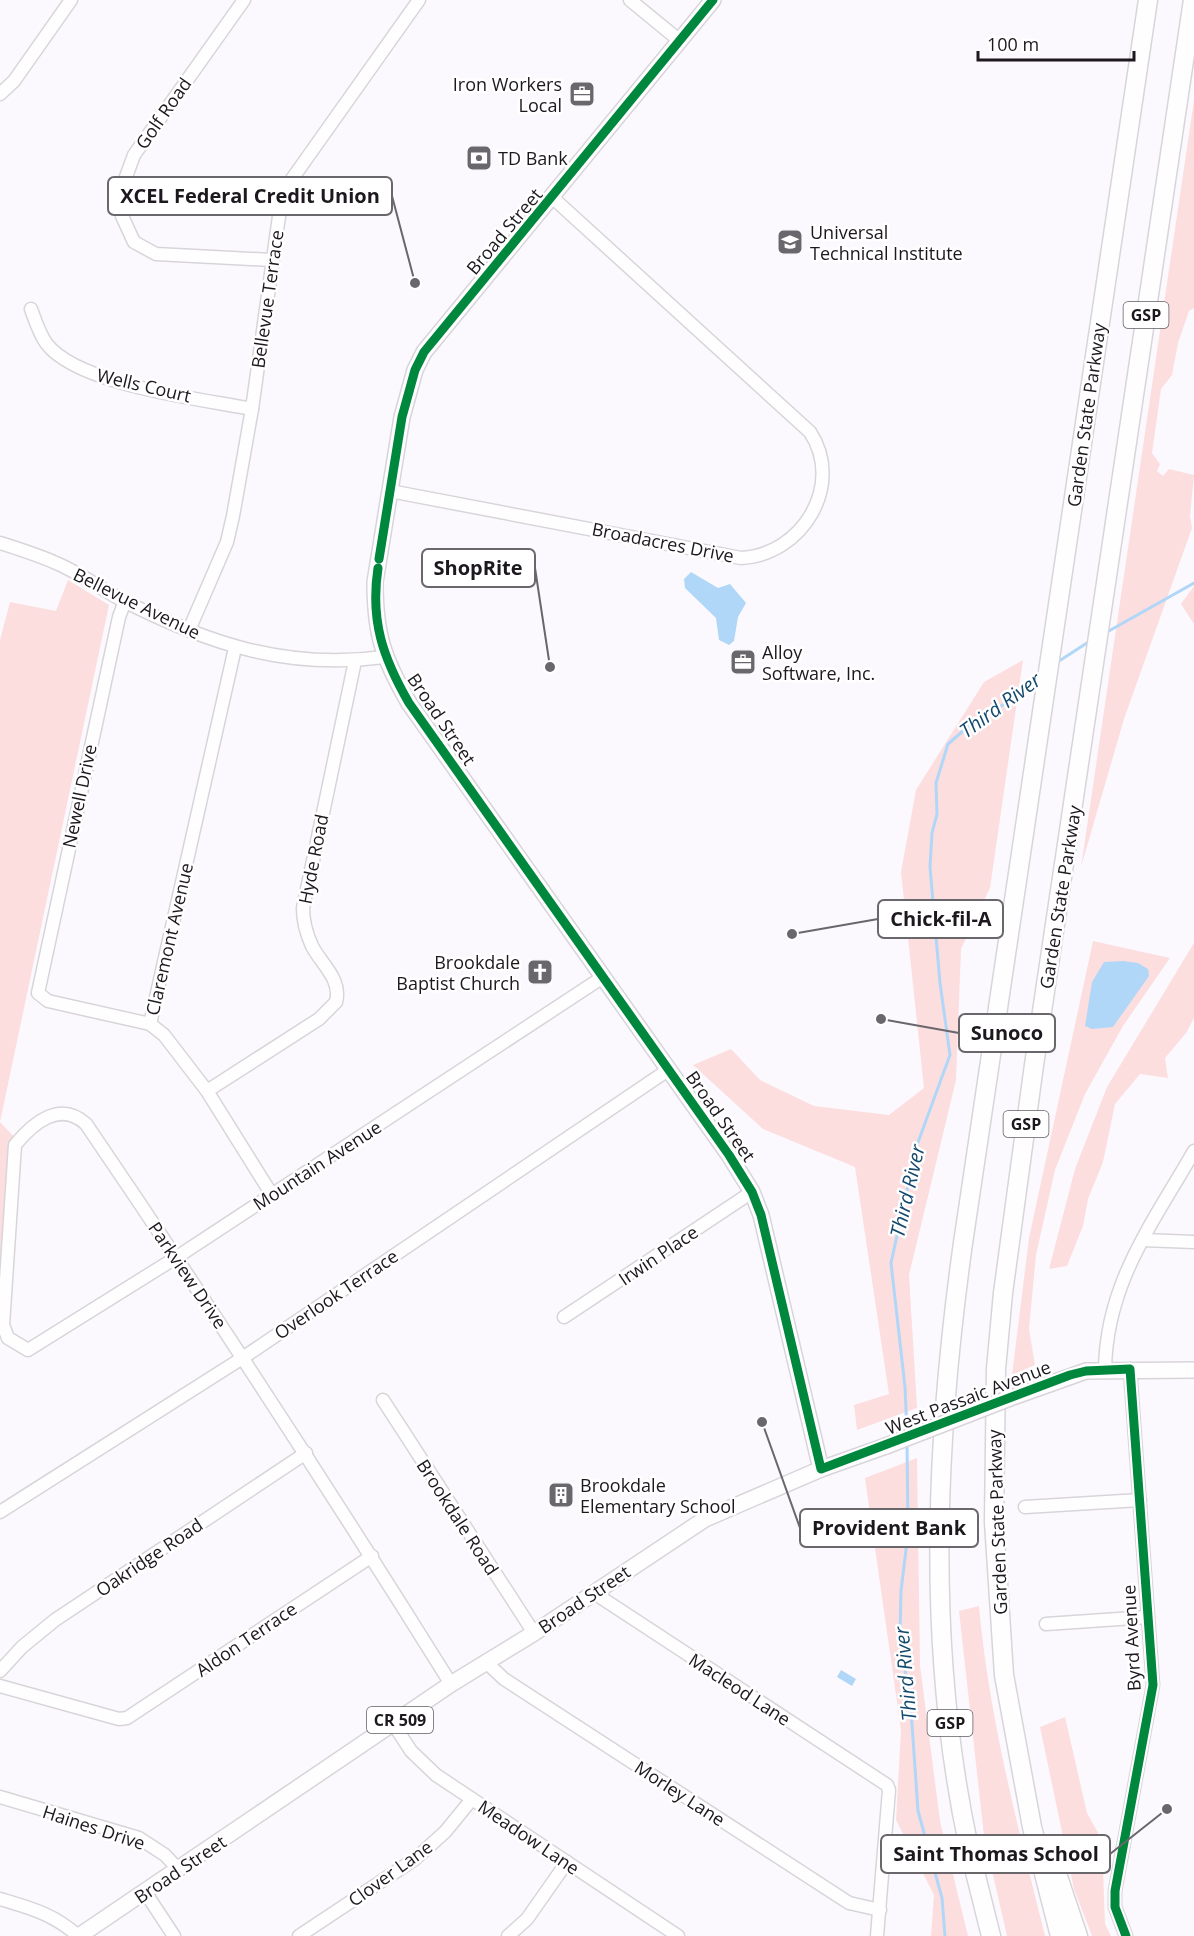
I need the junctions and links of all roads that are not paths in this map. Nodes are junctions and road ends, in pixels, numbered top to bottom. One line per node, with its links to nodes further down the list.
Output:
1 (71, 0): 9 (street)
2 (244, 0): 11 (street, Golf Road)
3 (419, 0): 11 (street, Bellevue Terrace)
4 (630, 0): 8 (street)
5 (713, 0): 8 (main road, Broad Street)
6 (1148, 0): 56 (highway, Garden State Parkway / GSP)
7 (1193, 0): 53 (highway, Garden State Parkway / GSP)
8 (680, 41): 10 (main road, Broad Street)
9 (0, 94)
10 (553, 198): 14 (main road, Broad Street); 14 (street, Broadacres Drive)
11 (271, 260): 13 (street, Bellevue Terrace)
12 (31, 309): 13 (street, Wells Court)
13 (252, 409): 17 (street, Bellevue Terrace)
14 (390, 490): 19 (main road, Broad Street)
15 (0, 543): 16 (street, Bellevue Avenue)
16 (125, 601): 17 (street, Bellevue Avenue); 22 (street, Newell Drive)
17 (189, 630): 18 (street, Bellevue Avenue)
18 (235, 648): 20 (street, Bellevue Avenue); 22 (street, Claremont Avenue)
19 (384, 657): 20 (street, Bellevue Avenue); 21 (main road, Broad Street)
20 (355, 661): 24 (street, Hyde Road)
21 (603, 976): 23 (main road, Broad Street); 27 (street, Mountain Avenue)
22 (150, 1024): 24 (street, Claremont Avenue)
23 (668, 1070): 26 (main road, Broad Street); 33 (street, Overlook Terrace)
24 (207, 1091): 27 (street, Claremont Avenue)
25 (1194, 1151): 28 (street)
26 (752, 1192): 31 (street, Irwin Place); 39 (main road, Broad Street)
27 (272, 1195): 30 (street, Mountain Avenue)
28 (1143, 1240): 29 (street); 35 (street)
29 (1194, 1242)
30 (177, 1257): 32 (street, Mountain Avenue); 32 (street, Parkview Drive); 33 (street, Parkview Drive)
31 (564, 1317)
32 (27, 1350)
33 (243, 1357): 38 (street, Parkview Drive); 42 (street, Overlook Terrace)
34 (1130, 1369): 35 (main road, West Passaic Avenue); 36 (main road, West Passaic Avenue); 40 (street, Byrd Avenue)
35 (1105, 1370): 39 (main road, West Passaic Avenue, bridge)
36 (1194, 1370)
37 (383, 1400): 47 (street, Brookdale Road)
38 (306, 1454): 43 (street, Parkview Drive); 49 (street, Oakridge Road)
39 (821, 1469): 44 (main road, Broad Street / CR 509)
40 (1140, 1500): 41 (street); 45 (street, Byrd Avenue)
41 (1025, 1507)
42 (0, 1512)
43 (372, 1556): 50 (street, Parkview Drive); 51 (street, Aldon Terrace)
44 (594, 1593): 47 (main road, Broad Street / CR 509); 61 (street, Macleod Lane)
45 (1148, 1617): 46 (street); 72 (street, Byrd Avenue)
46 (1046, 1624)
47 (534, 1633): 48 (main road, Broad Street / CR 509)
48 (487, 1663): 50 (main road, Broad Street / CR 509); 61 (street, Morley Lane)
49 (0, 1671)
50 (451, 1684): 52 (main road, Broad Street / CR 509)
51 (0, 1686)
52 (394, 1725): 55 (street, Meadow Lane); 58 (main road, Broad Street / CR 509)
53 (1016, 1752): 70 (highway, Garden State Parkway / GSP); 71 (highway)
54 (0, 1797): 58 (street, Haines Drive)
55 (472, 1798): 57 (street, Meadow Lane); 64 (street, Clover Lane)
56 (969, 1847): 68 (highway); 69 (highway, Garden State Parkway / GSP)
57 (567, 1862): 65 (street); 66 (street, Meadow Lane)
58 (179, 1870): 59 (main road, Broad Street / CR 509)
59 (145, 1892): 62 (main road, Broad Street / CR 509); 63 (street)
60 (0, 1899): 62 (street)
61 (880, 1910): 67 (street)
62 (79, 1936)
63 (174, 1936)
64 (299, 1936)
65 (508, 1936)
66 (678, 1936)
67 (877, 1936)
68 (981, 1936)
69 (991, 1936)
70 (1060, 1936)
71 (1078, 1936)
72 (1126, 1936)

